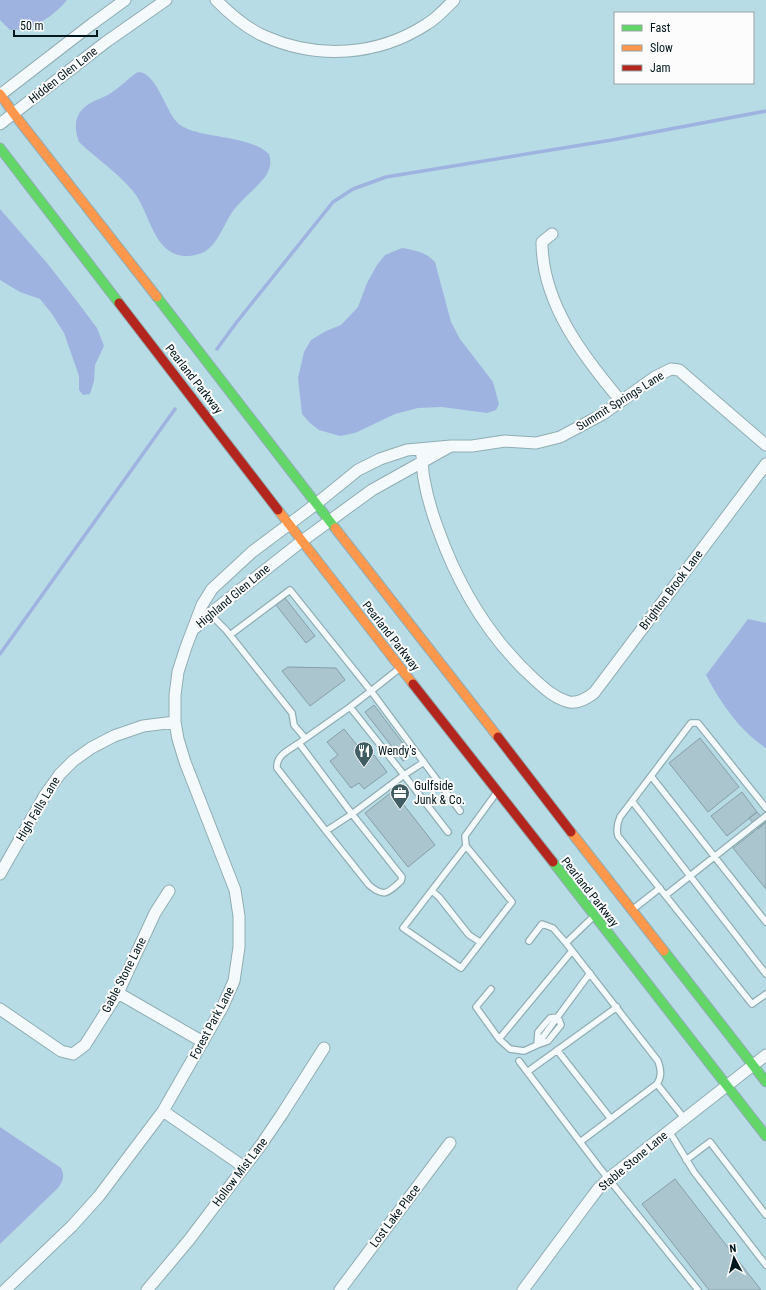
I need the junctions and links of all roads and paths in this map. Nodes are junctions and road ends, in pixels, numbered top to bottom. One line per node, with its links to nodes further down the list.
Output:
1 (125, 0): 5 (street, Hidden Glen Lane)
2 (166, 0): 6 (street, Hidden Glen Lane)
3 (216, 0): 4 (street)
4 (454, 0)
5 (0, 95): 6 (main road, Pearland Parkway)
6 (14, 114): 7 (street, Hidden Glen Lane); 16 (main road, Pearland Parkway)
7 (0, 124)
8 (0, 148): 18 (main road, Pearland Parkway)
9 (552, 234): 10 (street)
10 (620, 400): 11 (street, Summit Springs Lane); 12 (street, Summit Springs Lane)
11 (766, 445)
12 (451, 446): 13 (street, Summit Springs Lane); 14 (street)
13 (421, 449): 14 (street); 16 (street, Summit Springs Lane)
14 (423, 463): 15 (street, Brighton Brook Lane); 17 (street)
15 (766, 464)
16 (316, 504): 17 (main road, Pearland Parkway); 18 (street, Highland Glen Lane)
17 (329, 520): 19 (street); 48 (main road, Pearland Parkway)
18 (289, 524): 19 (main road, Pearland Parkway); 21 (street, Highland Glen Lane)
19 (302, 541): 20 (street, Highland Glen Lane); 23 (main road, Pearland Parkway)
20 (210, 614): 21 (street, Highland Glen Lane); 22 (lane)
21 (193, 630): 26 (street, Forest Park Lane)
22 (230, 635): 24 (lane); 27 (lane)
23 (401, 668): 24 (lane); 32 (main road, Pearland Parkway)
24 (371, 691): 25 (lane); 29 (lane)
25 (350, 706): 27 (lane); 30 (lane)
26 (176, 722): 42 (street, High Falls Lane); 63 (street, Forest Park Lane)
27 (305, 738): 28 (lane)
28 (299, 743): 36 (lane); 38 (lane)
29 (424, 762): 30 (lane); 35 (lane)
30 (404, 775): 36 (lane); 39 (lane)
31 (651, 776): 33 (lane); 34 (lane); 41 (lane)
32 (497, 792): 40 (lane); 49 (main road, Pearland Parkway)
33 (632, 801): 43 (lane); 44 (lane)
34 (766, 808)
35 (460, 811)
36 (352, 814): 38 (lane); 38 (lane)
37 (766, 816): 41 (lane)
38 (326, 831)
39 (448, 832)
40 (466, 846): 46 (lane); 52 (lane)
41 (715, 857): 43 (lane); 50 (lane)
42 (0, 874)
43 (690, 876): 47 (lane); 56 (lane)
44 (660, 888): 47 (lane); 48 (lane)
45 (169, 891): 58 (street, Gable Stone Lane)
46 (432, 891): 52 (lane); 52 (lane)
47 (666, 895): 59 (lane)
48 (632, 910): 68 (main road, Pearland Parkway)
49 (594, 916): 53 (lane); 72 (main road, Pearland Parkway)
50 (766, 922)
51 (529, 941): 53 (lane)
52 (480, 942)
53 (566, 942): 54 (lane)
54 (572, 951): 55 (lane); 62 (lane)
55 (590, 973): 60 (lane); 62 (lane)
56 (766, 974)
57 (491, 989): 62 (lane)
58 (118, 993): 61 (street, Gable Stone Lane); 63 (street)
59 (766, 994)
60 (617, 1007): 65 (lane); 71 (lane)
61 (0, 1009)
62 (499, 1039)
63 (203, 1042): 73 (street, Forest Park Lane)
64 (324, 1048): 81 (street, Hollow Mist Lane)
65 (558, 1050): 69 (lane); 75 (lane)
66 (766, 1055): 68 (street, Stable Stone Lane)
67 (519, 1060): 69 (lane)
68 (753, 1065): 70 (main road, Pearland Parkway); 72 (street, Stable Stone Lane)
69 (527, 1072): 78 (lane)
70 (766, 1082)
71 (657, 1084): 74 (lane); 75 (lane)
72 (726, 1085): 74 (street, Stable Stone Lane); 77 (main road, Pearland Parkway)
73 (163, 1111): 81 (street); 85 (street, Forest Park Lane)
74 (684, 1118): 76 (street, Stable Stone Lane)
75 (611, 1119): 78 (lane)
76 (669, 1131): 80 (lane); 82 (street, Stable Stone Lane)
77 (766, 1136)
78 (580, 1142): 82 (lane)
79 (450, 1143): 87 (street, Lost Lake Place)
80 (686, 1160): 83 (lane); 84 (lane)
81 (244, 1167): 86 (street, Hollow Mist Lane)
82 (609, 1178): 88 (street, Stable Stone Lane); 89 (lane)
83 (766, 1215)
84 (766, 1266)
85 (5, 1290)
86 (147, 1290)
87 (340, 1290)
88 (523, 1290)
89 (698, 1290)

